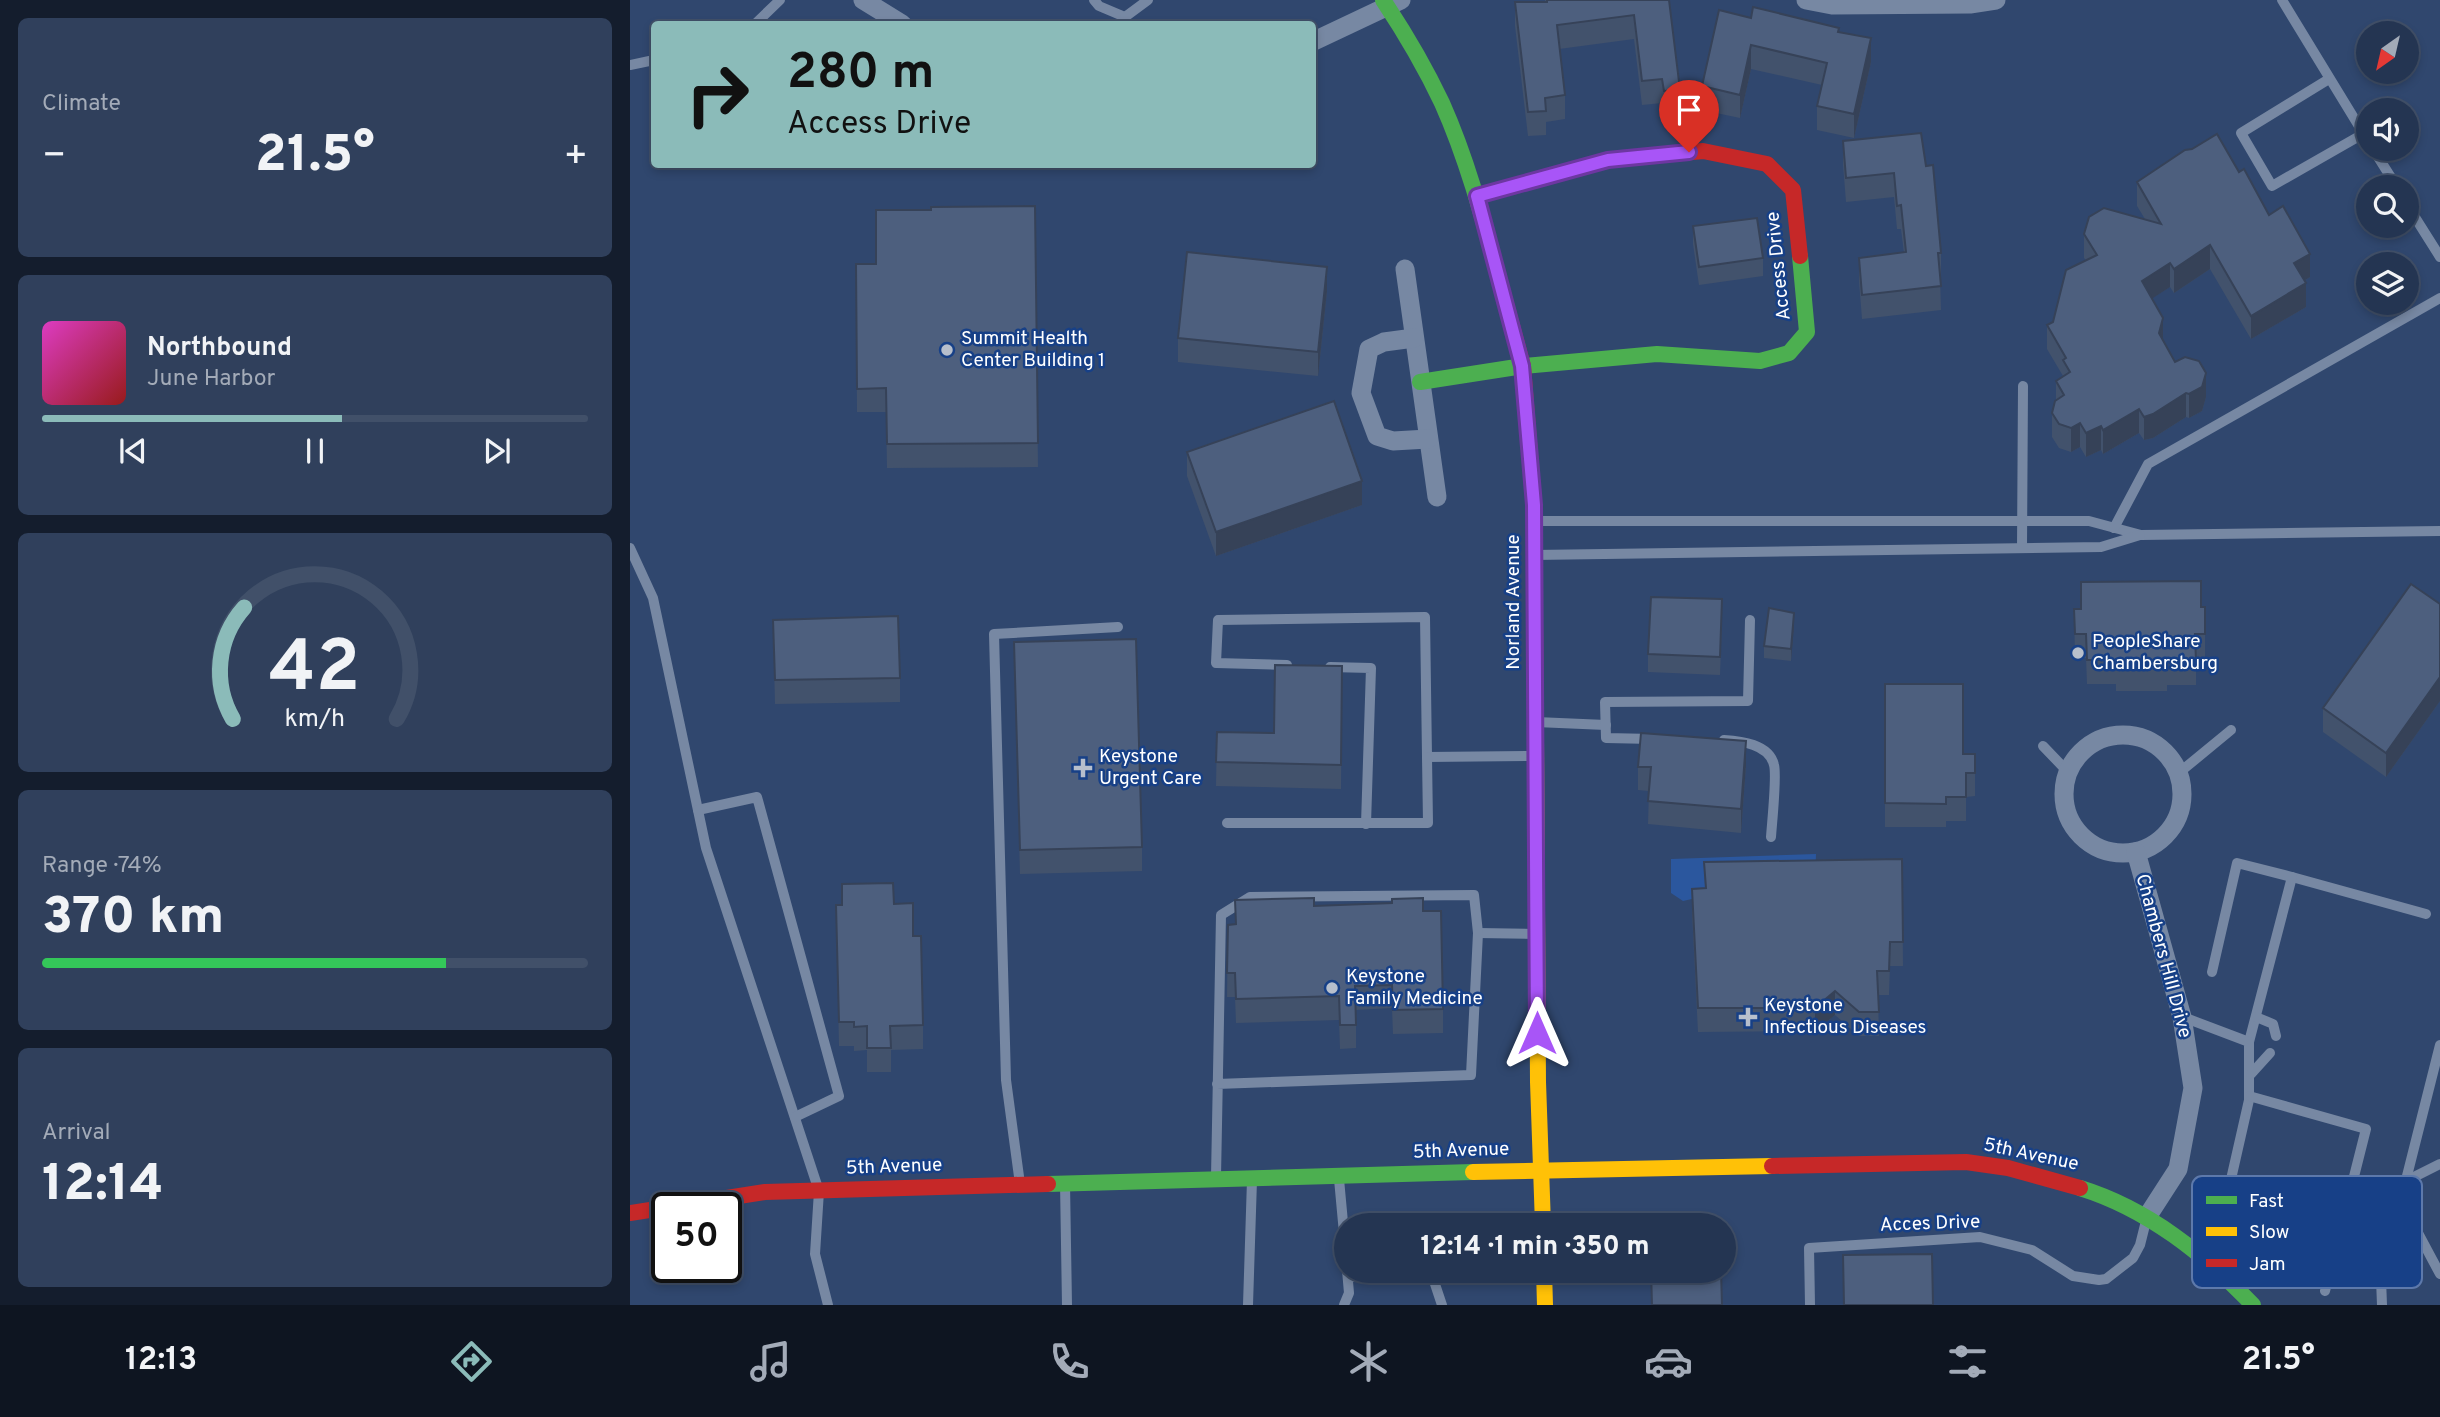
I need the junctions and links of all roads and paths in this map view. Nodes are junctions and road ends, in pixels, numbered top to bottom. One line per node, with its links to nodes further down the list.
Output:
1 (780, 0): 10 (lane)
2 (863, 0): 11 (street)
3 (1094, 0): 12 (lane)
4 (1148, 0): 12 (lane)
5 (1806, 0): 9 (street)
6 (1996, 0): 9 (street)
7 (2282, 0): 16 (lane)
8 (1390, 1): 13 (street); 19 (street, Norland Avenue)
9 (1867, 2)
10 (758, 21)
11 (897, 21)
12 (1126, 21)
13 (1316, 40)
14 (651, 61): 15 (lane)
15 (630, 65)
16 (2329, 79): 17 (lane); 18 (lane)
17 (2356, 121)
18 (2356, 142)
19 (1477, 196): 25 (street, Norland Avenue); 25 (street, Access Drive)
20 (2419, 224): 21 (lane)
21 (2440, 257)
22 (1405, 270): 24 (street)
23 (2440, 298): 32 (lane)
24 (1414, 338): 26 (street); 28 (street)
25 (1522, 366): 26 (street, Access Drive); 30 (street, Norland Avenue)
26 (1420, 382): 28 (street)
27 (2023, 386): 31 (lane)
28 (1428, 439): 29 (street)
29 (1437, 496)
30 (1534, 521): 31 (lane); 37 (street, Norland Avenue)
31 (2023, 521): 32 (lane); 36 (lane)
32 (2113, 528): 34 (lane)
33 (2440, 531): 34 (lane)
34 (2141, 535): 36 (lane)
35 (630, 548): 52 (lane)
36 (2022, 548): 37 (lane)
37 (1534, 555): 42 (street, Norland Avenue)
38 (1751, 620): 43 (lane)
39 (1118, 627): 82 (lane)
40 (1294, 666): 49 (lane)
41 (1320, 666): 54 (lane)
42 (1535, 722): 43 (lane); 48 (street, Norland Avenue)
43 (1606, 725): 45 (lane)
44 (2231, 730): 51 (lane)
45 (1659, 739)
46 (1712, 740): 55 (lane)
47 (2043, 746): 50 (lane)
48 (1536, 756): 49 (lane); 60 (street, Norland Avenue)
49 (1427, 757): 54 (lane)
50 (2067, 771): 51 (street); 56 (street, Chambers Hill Drive)
51 (2180, 772): 56 (street, Chambers Hill Drive)
52 (698, 810): 71 (lane); 71 (lane)
53 (1227, 823): 54 (lane)
54 (1366, 824)
55 (1771, 837)
56 (2136, 852): 62 (street, Chambers Hill Drive)
57 (2292, 877): 58 (lane); 61 (lane); 63 (lane)
58 (2426, 914)
59 (1478, 933): 60 (lane); 69 (lane); 69 (lane)
60 (1537, 934): 73 (street, Norland Avenue)
61 (2212, 972)
62 (2182, 1017): 65 (lane); 87 (street, Chambers Hill Drive)
63 (2256, 1017): 64 (lane); 65 (lane)
64 (2276, 1036)
65 (2249, 1042): 68 (lane)
66 (2440, 1045): 77 (lane)
67 (2270, 1053): 68 (lane)
68 (2251, 1074): 70 (lane)
69 (1217, 1084): 80 (lane)
70 (2249, 1096): 75 (lane); 76 (lane)
71 (795, 1117): 83 (lane)
72 (2440, 1165): 78 (lane)
73 (1541, 1170): 74 (street, 5th Avenue); 86 (street, Norland Avenue); 87 (street, 5th Avenue)
74 (1339, 1175): 79 (street, 5th Avenue); 85 (lane)
75 (2232, 1176)
76 (2354, 1176)
77 (2407, 1176)
78 (2417, 1176)
79 (1252, 1177): 80 (street, 5th Avenue); 99 (lane)
80 (1216, 1178): 81 (street, 5th Avenue)
81 (1065, 1183): 82 (street, 5th Avenue); 98 (lane)
82 (1020, 1184): 83 (street, 5th Avenue)
83 (819, 1191): 84 (street, 5th Avenue); 97 (lane)
84 (630, 1213)
85 (1342, 1213)
86 (1543, 1213)
87 (2147, 1217): 89 (street, 5th Avenue); 103 (lane, Acces Drive)
88 (2422, 1240): 90 (lane)
89 (2192, 1249)
90 (2440, 1274)
91 (1348, 1283): 100 (lane)
92 (1434, 1283): 101 (lane)
93 (1544, 1283): 102 (street)
94 (2236, 1288): 104 (street, 5th Avenue)
95 (2326, 1288): 96 (lane)
96 (2325, 1291)
97 (828, 1305)
98 (1067, 1305)
99 (1248, 1305)
100 (1344, 1305)
101 (1441, 1305)
102 (1545, 1305)
103 (1810, 1305)
104 (2253, 1305)

